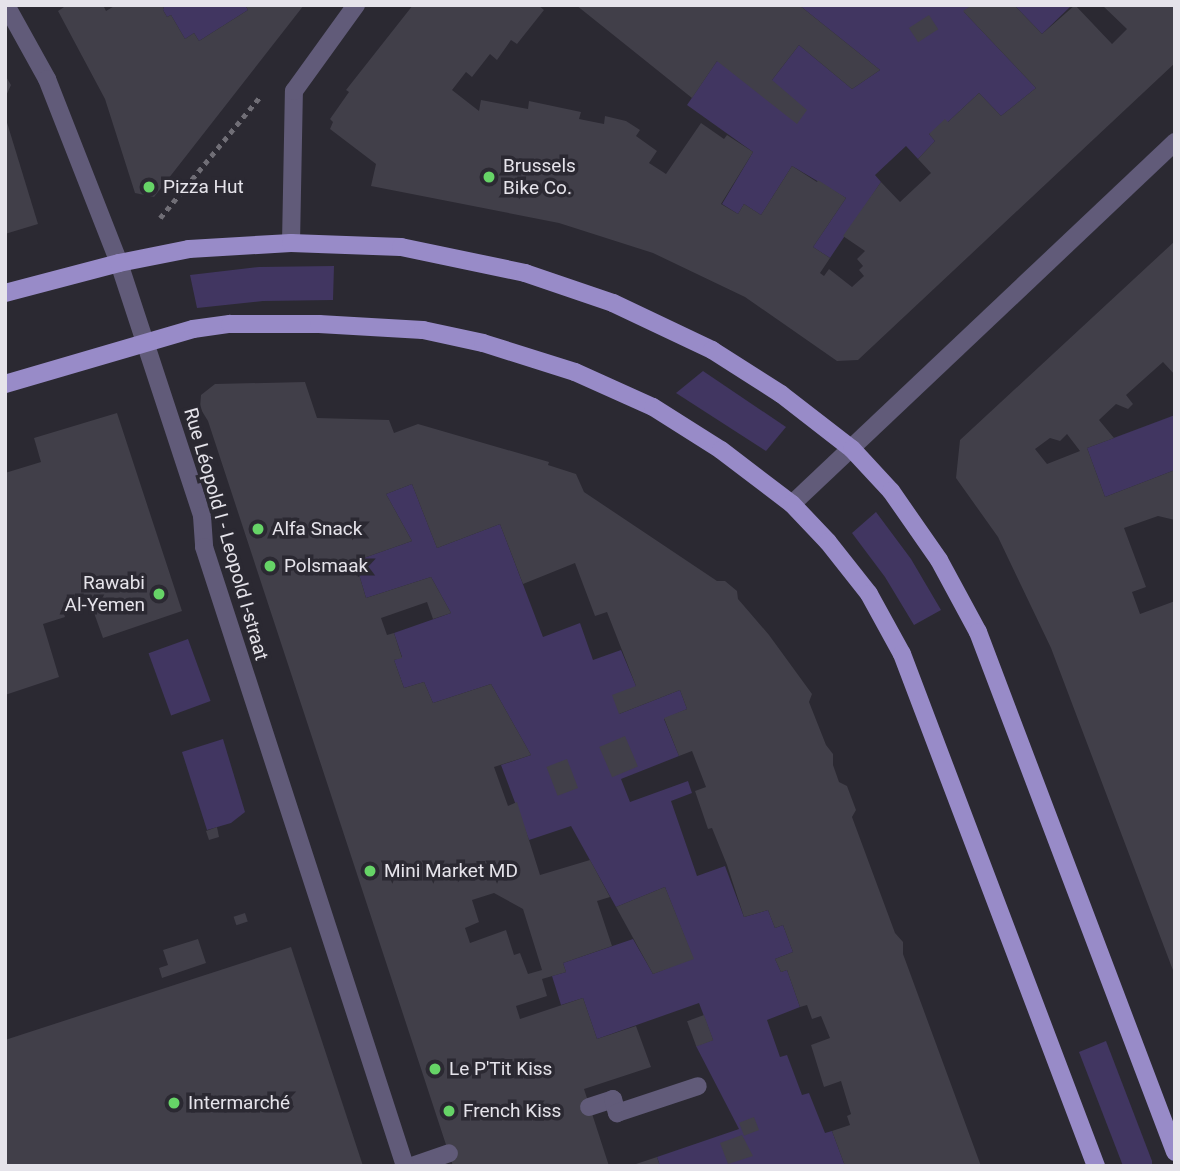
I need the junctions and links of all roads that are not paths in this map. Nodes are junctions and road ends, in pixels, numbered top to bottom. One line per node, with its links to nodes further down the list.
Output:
1 (6, 5): 5 (street, Rue Léopold I - Leopold I-straat)
2 (356, 5): 4 (street)
3 (1175, 142): 9 (street)
4 (291, 243): 5 (main road); 9 (main road)
5 (119, 263): 6 (main road); 7 (street, Rue Léopold I - Leopold I-straat)
6 (5, 293)
7 (146, 342): 8 (main road); 10 (main road); 15 (street, Rue Léopold I - Leopold I-straat)
8 (5, 384)
9 (852, 449): 10 (street); 13 (main road)
10 (792, 504): 17 (main road)
11 (698, 1086): 12 (street)
12 (589, 1107)
13 (1175, 1152)
14 (449, 1153): 16 (street)
15 (405, 1166)
16 (412, 1166)
17 (1096, 1166)

